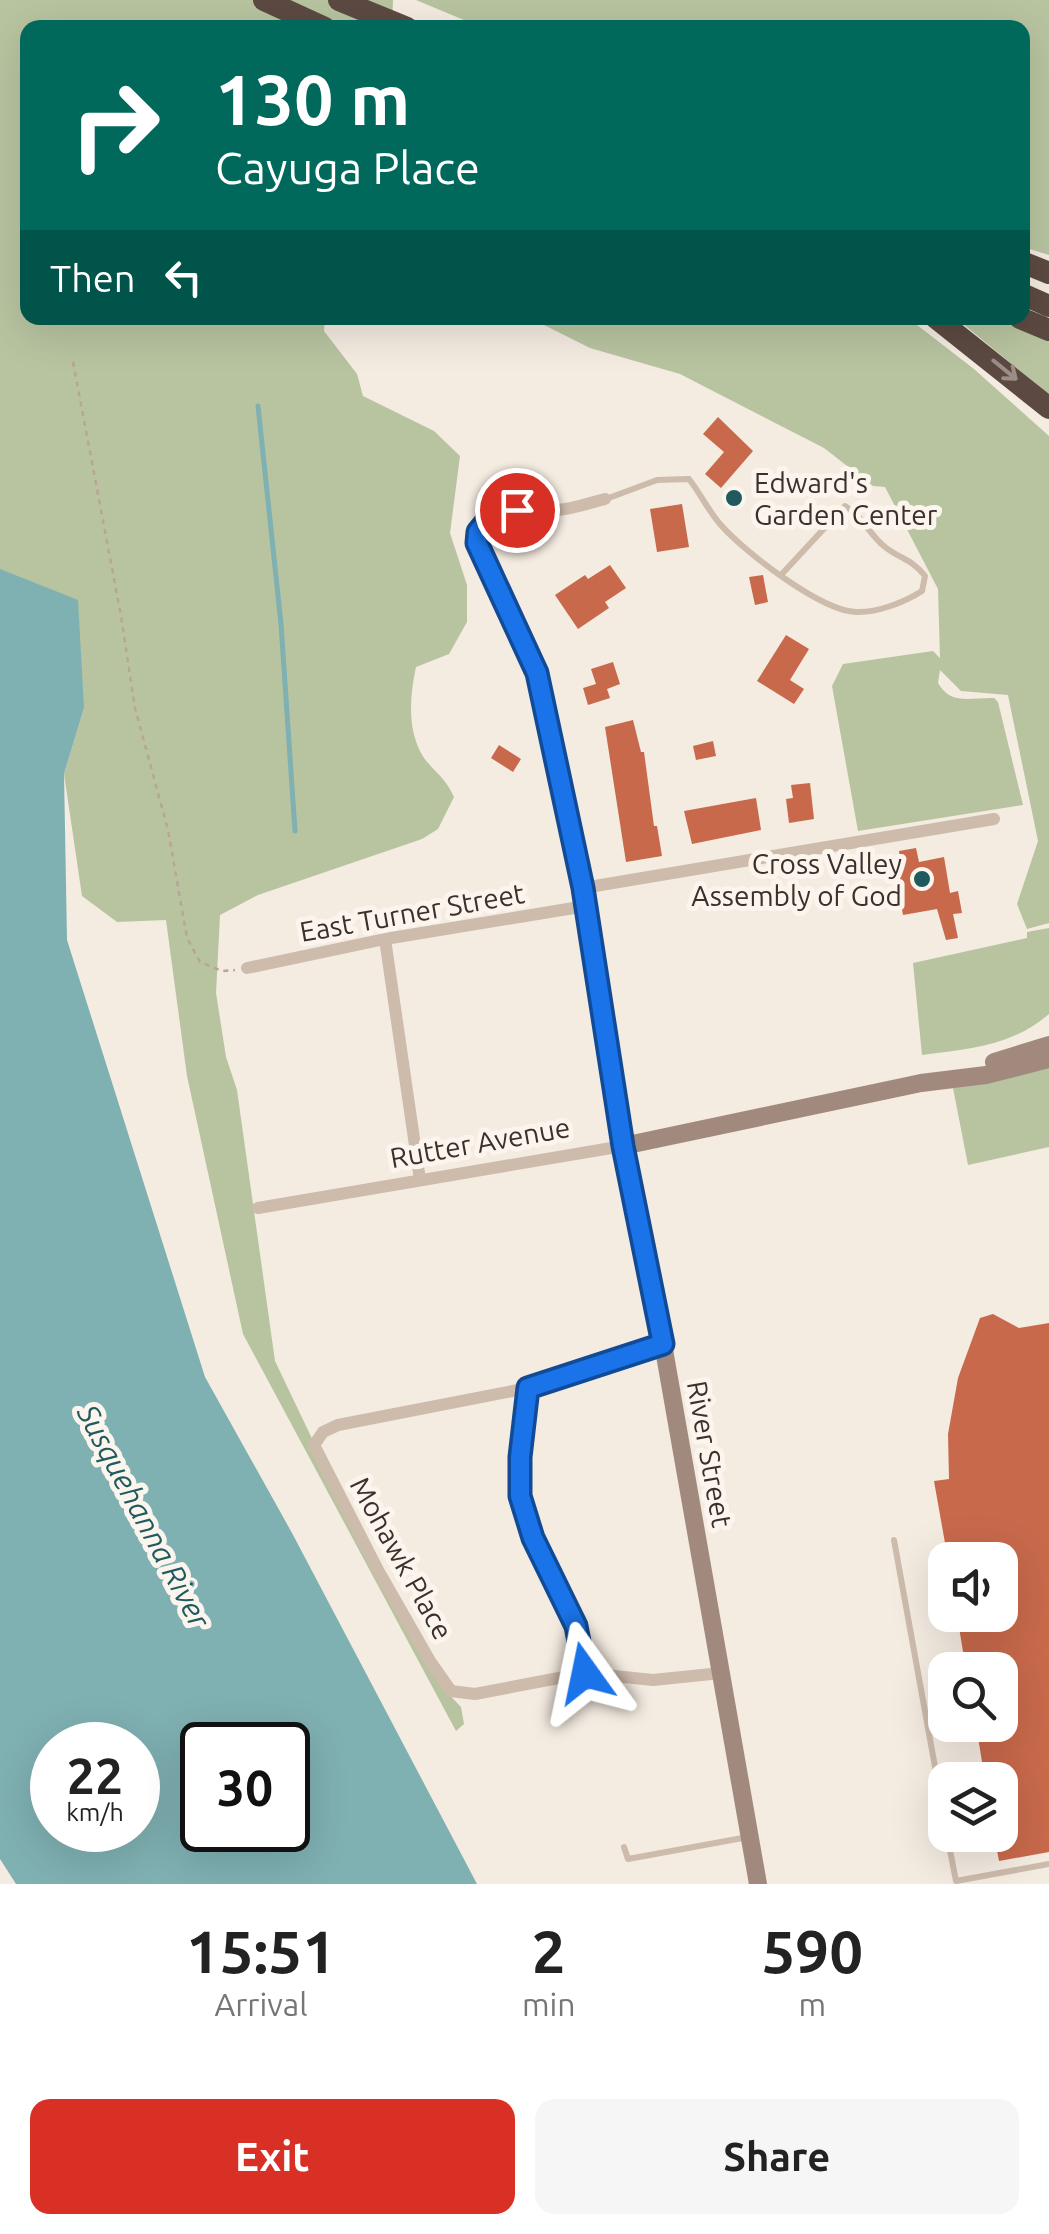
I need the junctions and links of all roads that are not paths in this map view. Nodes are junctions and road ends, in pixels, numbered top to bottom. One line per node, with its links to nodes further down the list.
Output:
1 (338, 0): 4 (highway)
2 (274, 5): 3 (highway)
3 (308, 20)
4 (387, 20)
5 (945, 325): 6 (highway, one-way to 6)
6 (1049, 408)
7 (605, 499): 8 (lane); 10 (street, River Street)
8 (781, 574): 8 (lane)
9 (994, 819): 10 (street)
10 (583, 888): 11 (street, River Street)
11 (586, 906): 12 (street, East Turner Street); 19 (street, River Street)
12 (385, 939): 13 (street, East Turner Street); 20 (street)
13 (247, 968)
14 (1049, 1035): 16 (street)
15 (1049, 1044): 16 (street, Rutter Avenue)
16 (1004, 1059): 18 (street, Rutter Avenue)
17 (1049, 1059): 18 (street, Rutter Avenue)
18 (946, 1078): 19 (street, Rutter Avenue)
19 (623, 1146): 20 (street, Rutter Avenue); 22 (street, River Street)
20 (420, 1180): 21 (street, Rutter Avenue)
21 (258, 1208)
22 (663, 1344): 23 (street); 25 (street, River Street)
23 (528, 1388): 26 (street); 26 (street, Mohawk Place)
24 (894, 1540): 27 (lane)
25 (721, 1672): 26 (street); 28 (street, River Street)
26 (585, 1673)
27 (934, 1762)
28 (749, 1837): 29 (lane); 32 (street, River Street)
29 (624, 1846)
30 (951, 1852): 31 (lane)
31 (1049, 1864)
32 (758, 1884)

